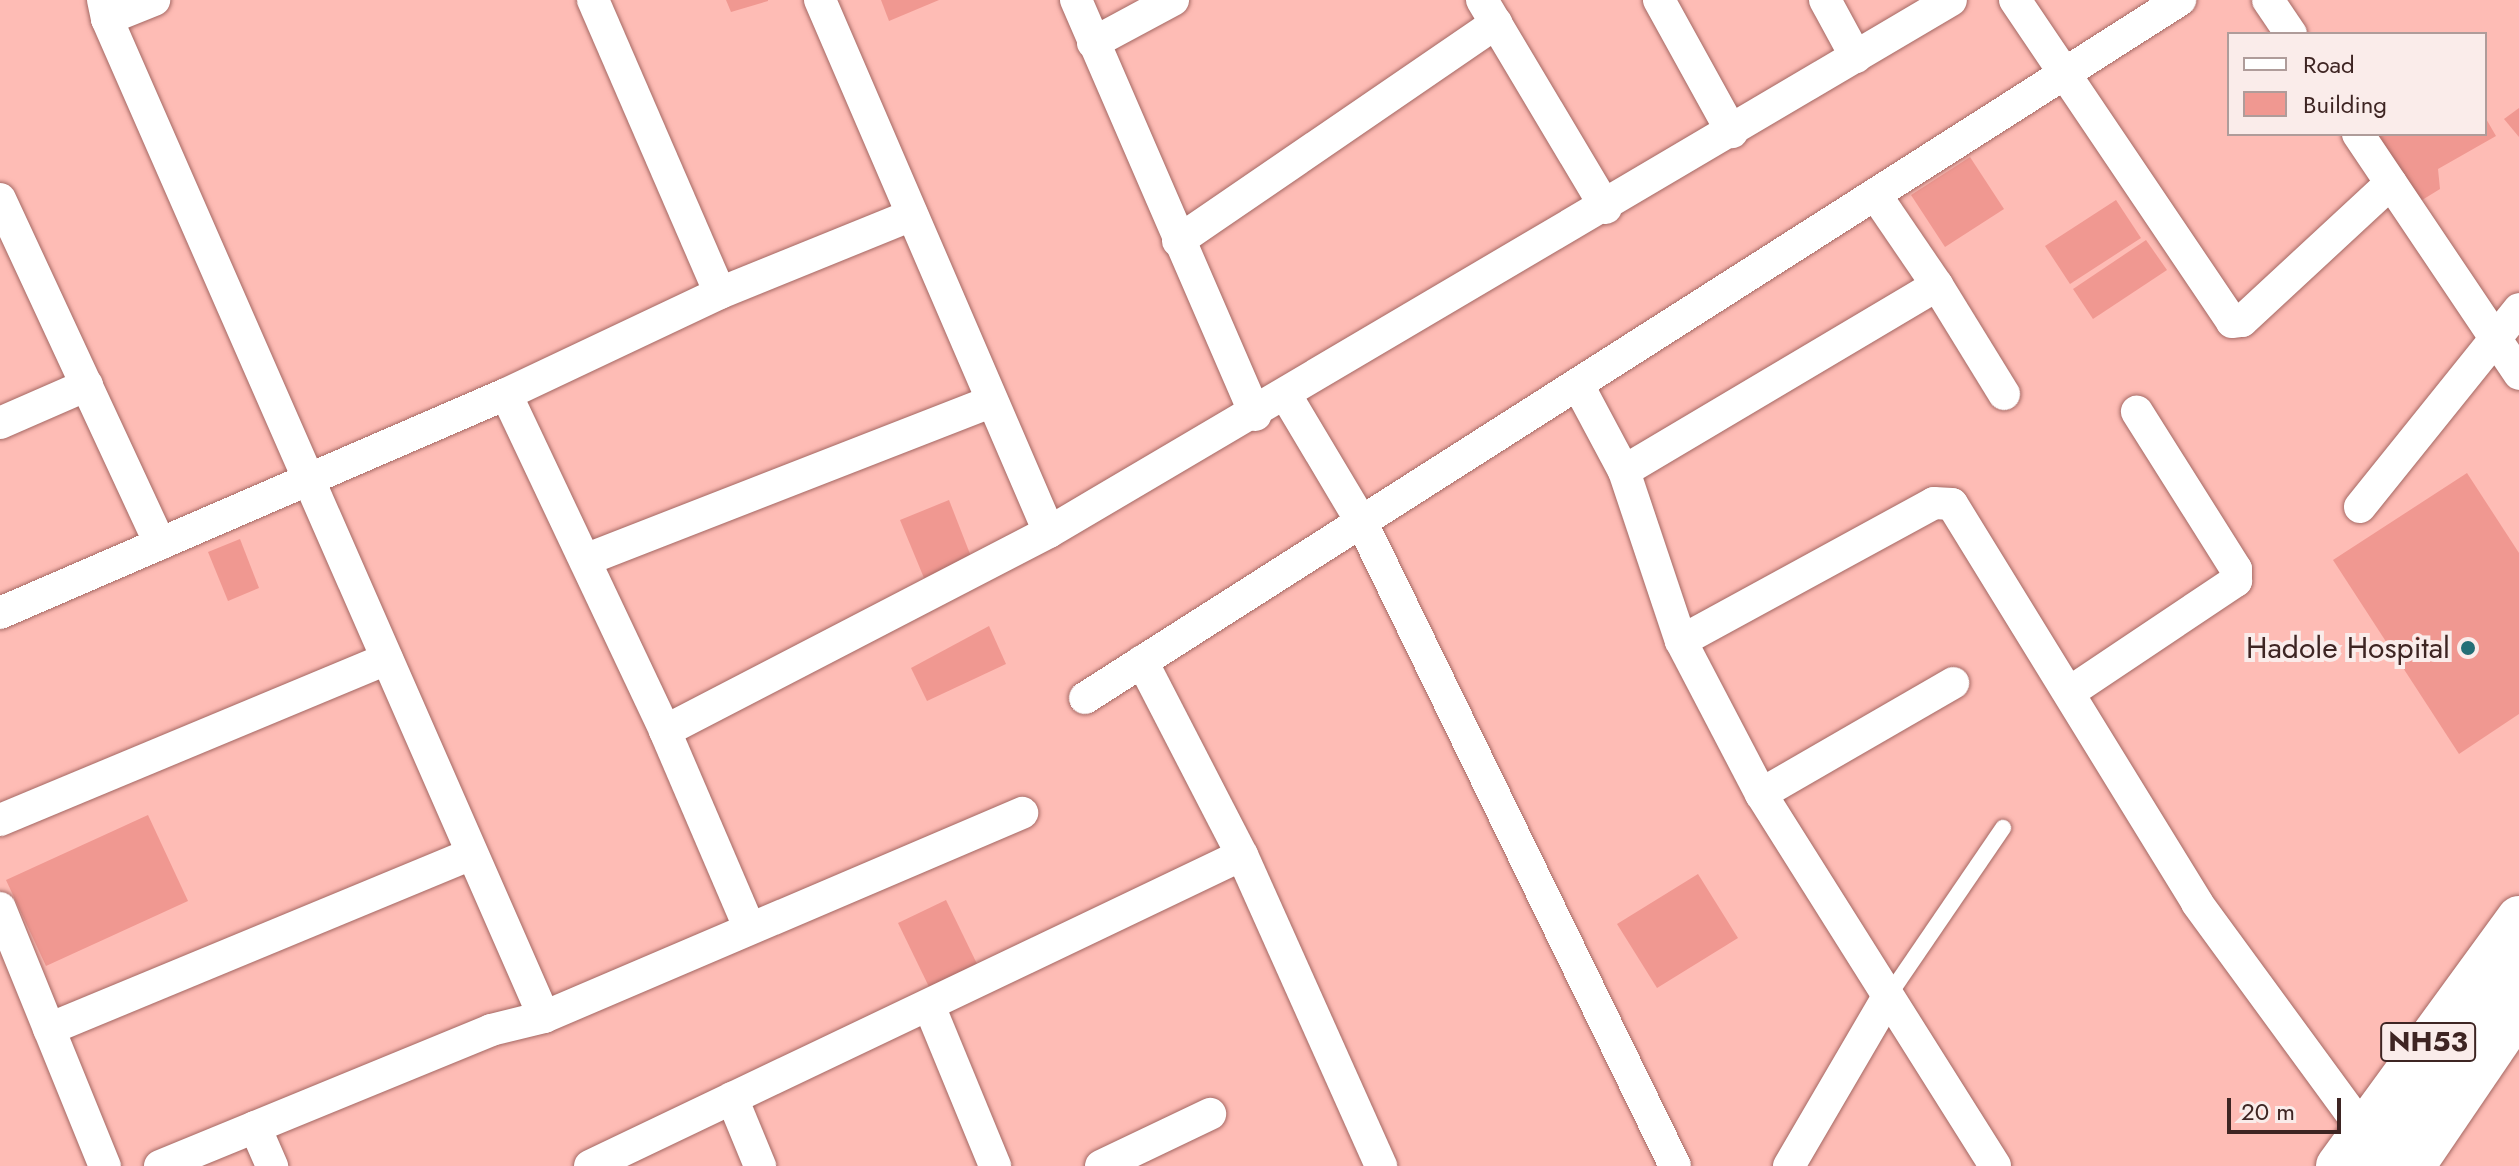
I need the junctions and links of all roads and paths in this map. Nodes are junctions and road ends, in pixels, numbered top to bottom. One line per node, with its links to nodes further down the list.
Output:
1 (154, 0): 12 (street)
2 (593, 0): 27 (street)
3 (820, 0): 24 (street)
4 (1076, 0): 15 (street)
5 (1173, 0): 15 (street)
6 (1659, 0): 18 (street)
7 (1825, 0): 16 (street)
8 (1951, 0): 16 (street)
9 (2015, 0): 17 (street)
10 (2180, 0): 17 (street)
11 (2268, 0): 14 (street)
12 (105, 10): 41 (street)
13 (1489, 12): 23 (street); 25 (street)
14 (2290, 32)
15 (1093, 43): 25 (street)
16 (1856, 57): 18 (street)
17 (2067, 76): 20 (street); 22 (street)
18 (1732, 132): 23 (street)
19 (2359, 136): 20 (street)
20 (2391, 183): 29 (street)
21 (0, 197): 31 (street)
22 (1877, 197): 26 (street); 32 (street)
23 (1606, 208): 35 (street)
24 (912, 215): 27 (street); 36 (street)
25 (1178, 241): 38 (street)
26 (1937, 285): 34 (street); 40 (street)
27 (720, 293): 33 (street)
28 (2519, 309): 29 (street)
29 (2495, 338): 30 (street); 42 (street)
30 (2519, 374)
31 (87, 385): 39 (street); 45 (street)
32 (1578, 385): 40 (street); 43 (street)
33 (506, 394): 41 (street); 46 (street)
34 (2004, 394)
35 (1287, 397): 38 (street); 43 (street)
36 (992, 401): 44 (street); 46 (street)
37 (2137, 412): 52 (street)
38 (1256, 415): 44 (street)
39 (0, 423)
40 (1624, 471): 48 (street)
41 (310, 479): 45 (street); 49 (street)
42 (2360, 507)
43 (1361, 521): 50 (street); 82 (street)
44 (1049, 532): 54 (street)
45 (160, 544): 47 (street)
46 (585, 560): 54 (street)
47 (0, 613)
48 (1681, 641): 52 (street); 55 (street)
49 (387, 659): 57 (street); 59 (street)
50 (1142, 661): 53 (street); 60 (street)
51 (1953, 683): 55 (street)
52 (2070, 692): 73 (street)
53 (1085, 698)
54 (665, 731): 63 (street)
55 (1761, 794): 65 (street)
56 (1022, 813): 63 (street)
57 (0, 820)
58 (2003, 828): 65 (lane)
59 (471, 854): 68 (street); 69 (street)
60 (1242, 855): 66 (street); 81 (street)
61 (0, 908): 69 (street)
62 (2519, 918): 73 (main road, NH53)
63 (748, 925): 68 (street)
64 (2519, 973): 73 (main road)
65 (1887, 998): 83 (street); 84 (street)
66 (930, 1008): 70 (street); 79 (street)
67 (2519, 1010): 86 (main road, NH53)
68 (544, 1017): 72 (street)
69 (49, 1029): 74 (street)
70 (732, 1098): 77 (street); 78 (street)
71 (1210, 1114): 80 (street)
72 (255, 1127): 75 (street); 76 (street)
73 (2372, 1148): 85 (main road, NH53)
74 (105, 1166)
75 (160, 1166)
76 (272, 1166)
77 (590, 1166)
78 (760, 1166)
79 (995, 1166)
80 (1101, 1166)
81 (1381, 1166)
82 (1675, 1166)
83 (1789, 1166)
84 (1995, 1166)
85 (2338, 1166)
86 (2413, 1166)

